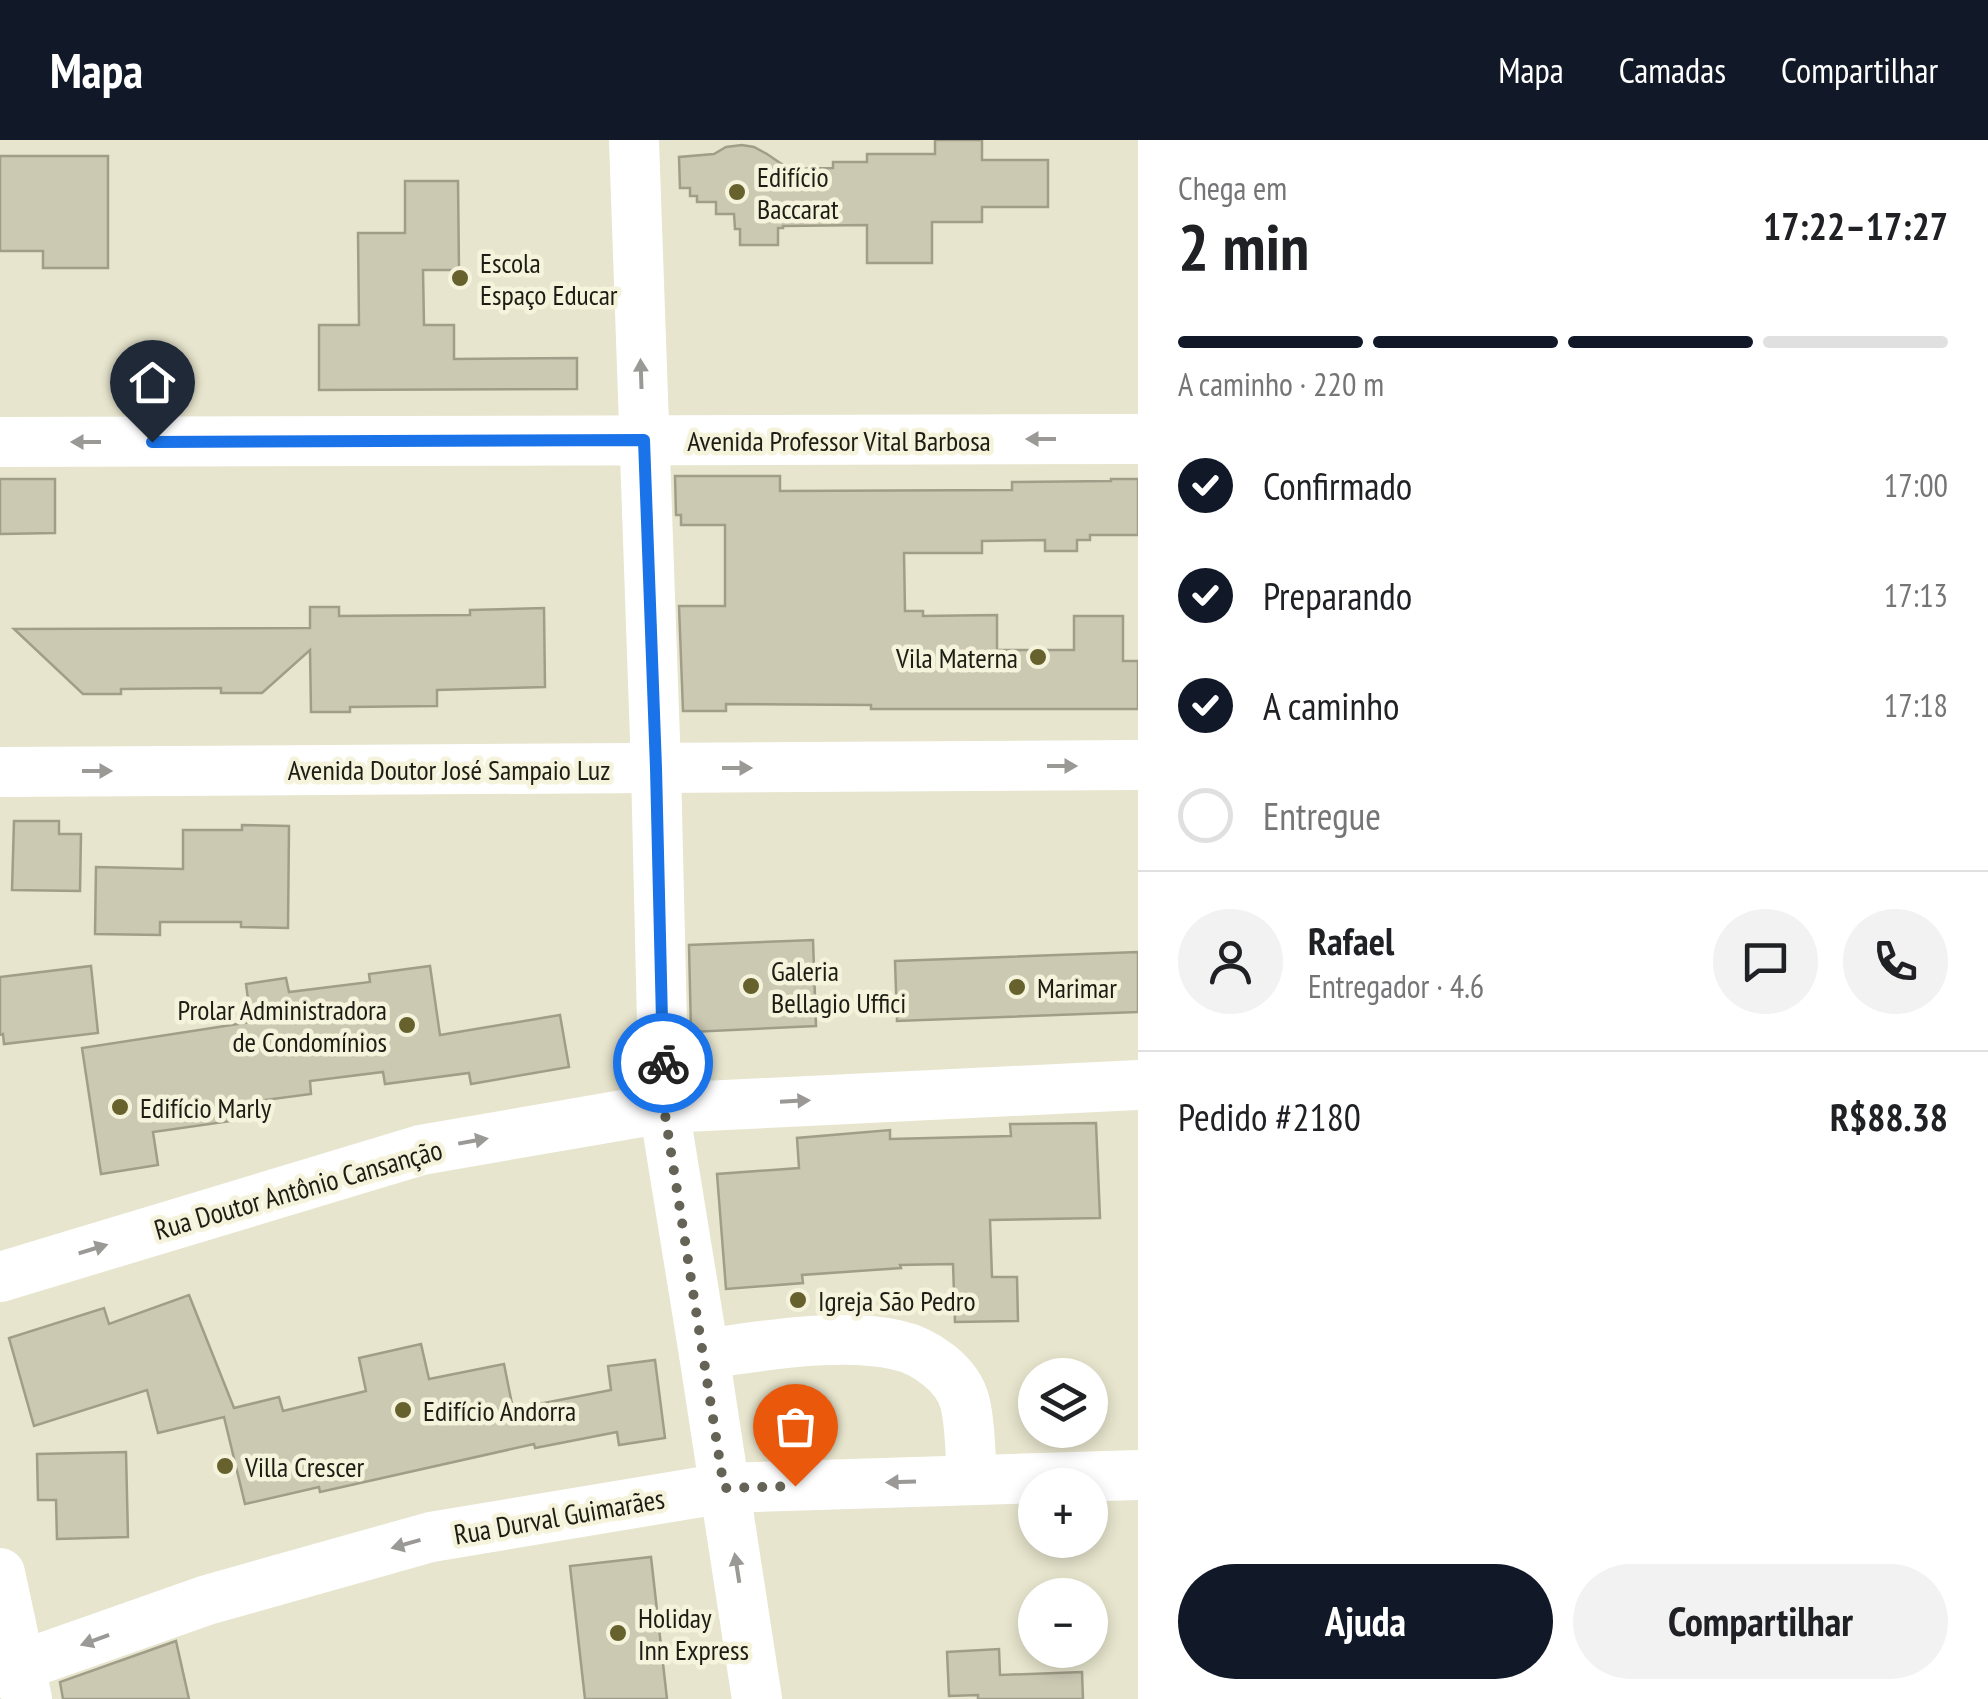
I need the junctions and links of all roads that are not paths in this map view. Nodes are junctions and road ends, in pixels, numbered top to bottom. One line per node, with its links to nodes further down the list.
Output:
1 (634, 140): 3 (street, one-way to 1)
2 (1138, 439): 3 (street, Avenida Professor Vital Barbosa, one-way to 3)
3 (644, 440): 4 (street, Avenida Professor Vital Barbosa, one-way to 4); 6 (street)
4 (0, 442)
5 (1138, 766): 6 (street, Avenida Doutor José Sampaio Luz, one-way to 5)
6 (656, 768): 7 (street, Avenida Doutor José Sampaio Luz, one-way to 6); 9 (street)
7 (0, 772)
8 (1138, 1086): 9 (street, Rua Doutor Antônio Cansanção, one-way to 8)
9 (664, 1108): 10 (street, Rua Doutor Antônio Cansanção, one-way to 9); 11 (street)
10 (0, 1277)
11 (704, 1354): 13 (street); 14 (street)
12 (1138, 1475): 13 (street, Rua Durval Guimarães)
13 (972, 1480): 14 (street, Rua Durval Guimarães, one-way to 14)
14 (724, 1488): 16 (street, Rua Durval Guimarães, one-way to 16); 17 (street, one-way to 14)
15 (0, 1573): 16 (street)
16 (16, 1680)
17 (756, 1699)

